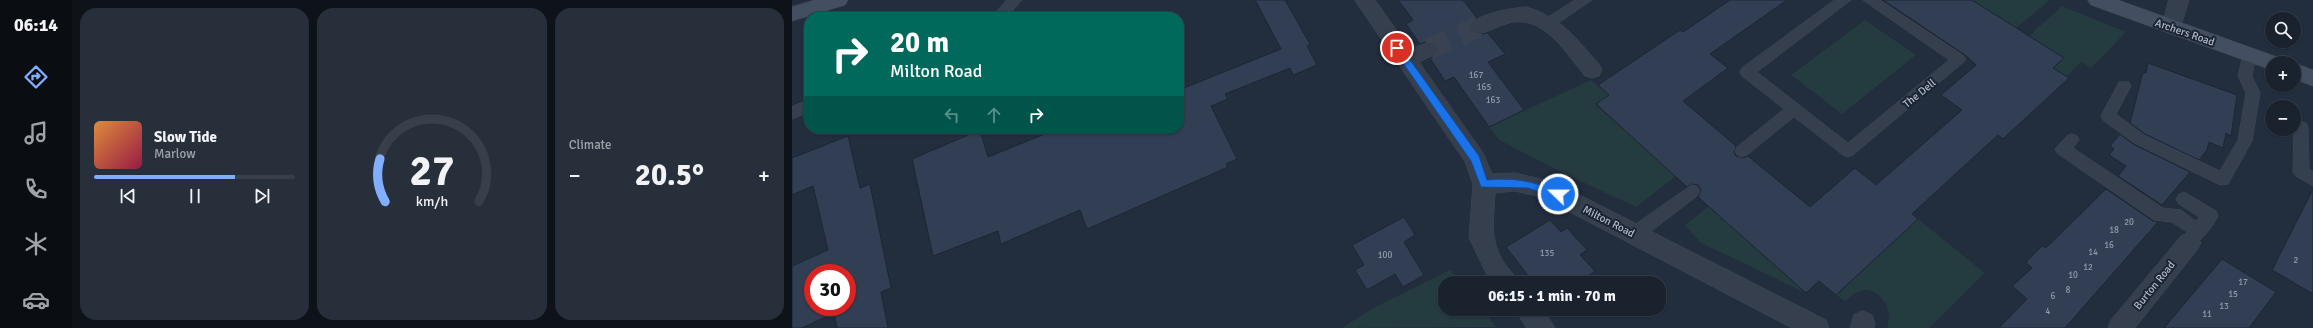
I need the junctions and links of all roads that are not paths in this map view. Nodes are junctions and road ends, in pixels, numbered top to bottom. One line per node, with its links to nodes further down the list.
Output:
1 (838, 0): 10 (street)
2 (1015, 0): 9 (lane)
3 (1365, 0): 16 (street)
4 (1585, 0): 11 (lane)
5 (1870, 0): 23 (lane, The Dell)
6 (2098, 0): 12 (street, Archers Road)
7 (2179, 0): 12 (street)
8 (1841, 1): 23 (lane, The Dell)
9 (1004, 12)
10 (792, 14)
11 (1549, 23): 13 (street); 18 (street)
12 (2172, 27): 15 (street, Archers Road)
13 (1478, 28)
14 (1429, 49): 16 (street)
15 (2249, 54): 17 (street, Archers Road); 21 (lane)
16 (1405, 60): 29 (street)
17 (2265, 60)
18 (1592, 70)
19 (2301, 74): 20 (street)
20 (2313, 78)
21 (2124, 86)
22 (804, 108): 24 (lane)
23 (1794, 109): 27 (lane)
24 (792, 113)
25 (2301, 136): 28 (lane)
26 (2072, 140): 33 (lane)
27 (1742, 150)
28 (2313, 180)
29 (1484, 184): 32 (street, Milton Road); 34 (street)
30 (1692, 191): 32 (lane)
31 (2184, 199): 33 (lane)
32 (1635, 234): 37 (street, Milton Road)
33 (2193, 236): 38 (street, Burton Road)
34 (1501, 276)
35 (1533, 316): 36 (street)
36 (1542, 328)
37 (1817, 328)
38 (2120, 328)

